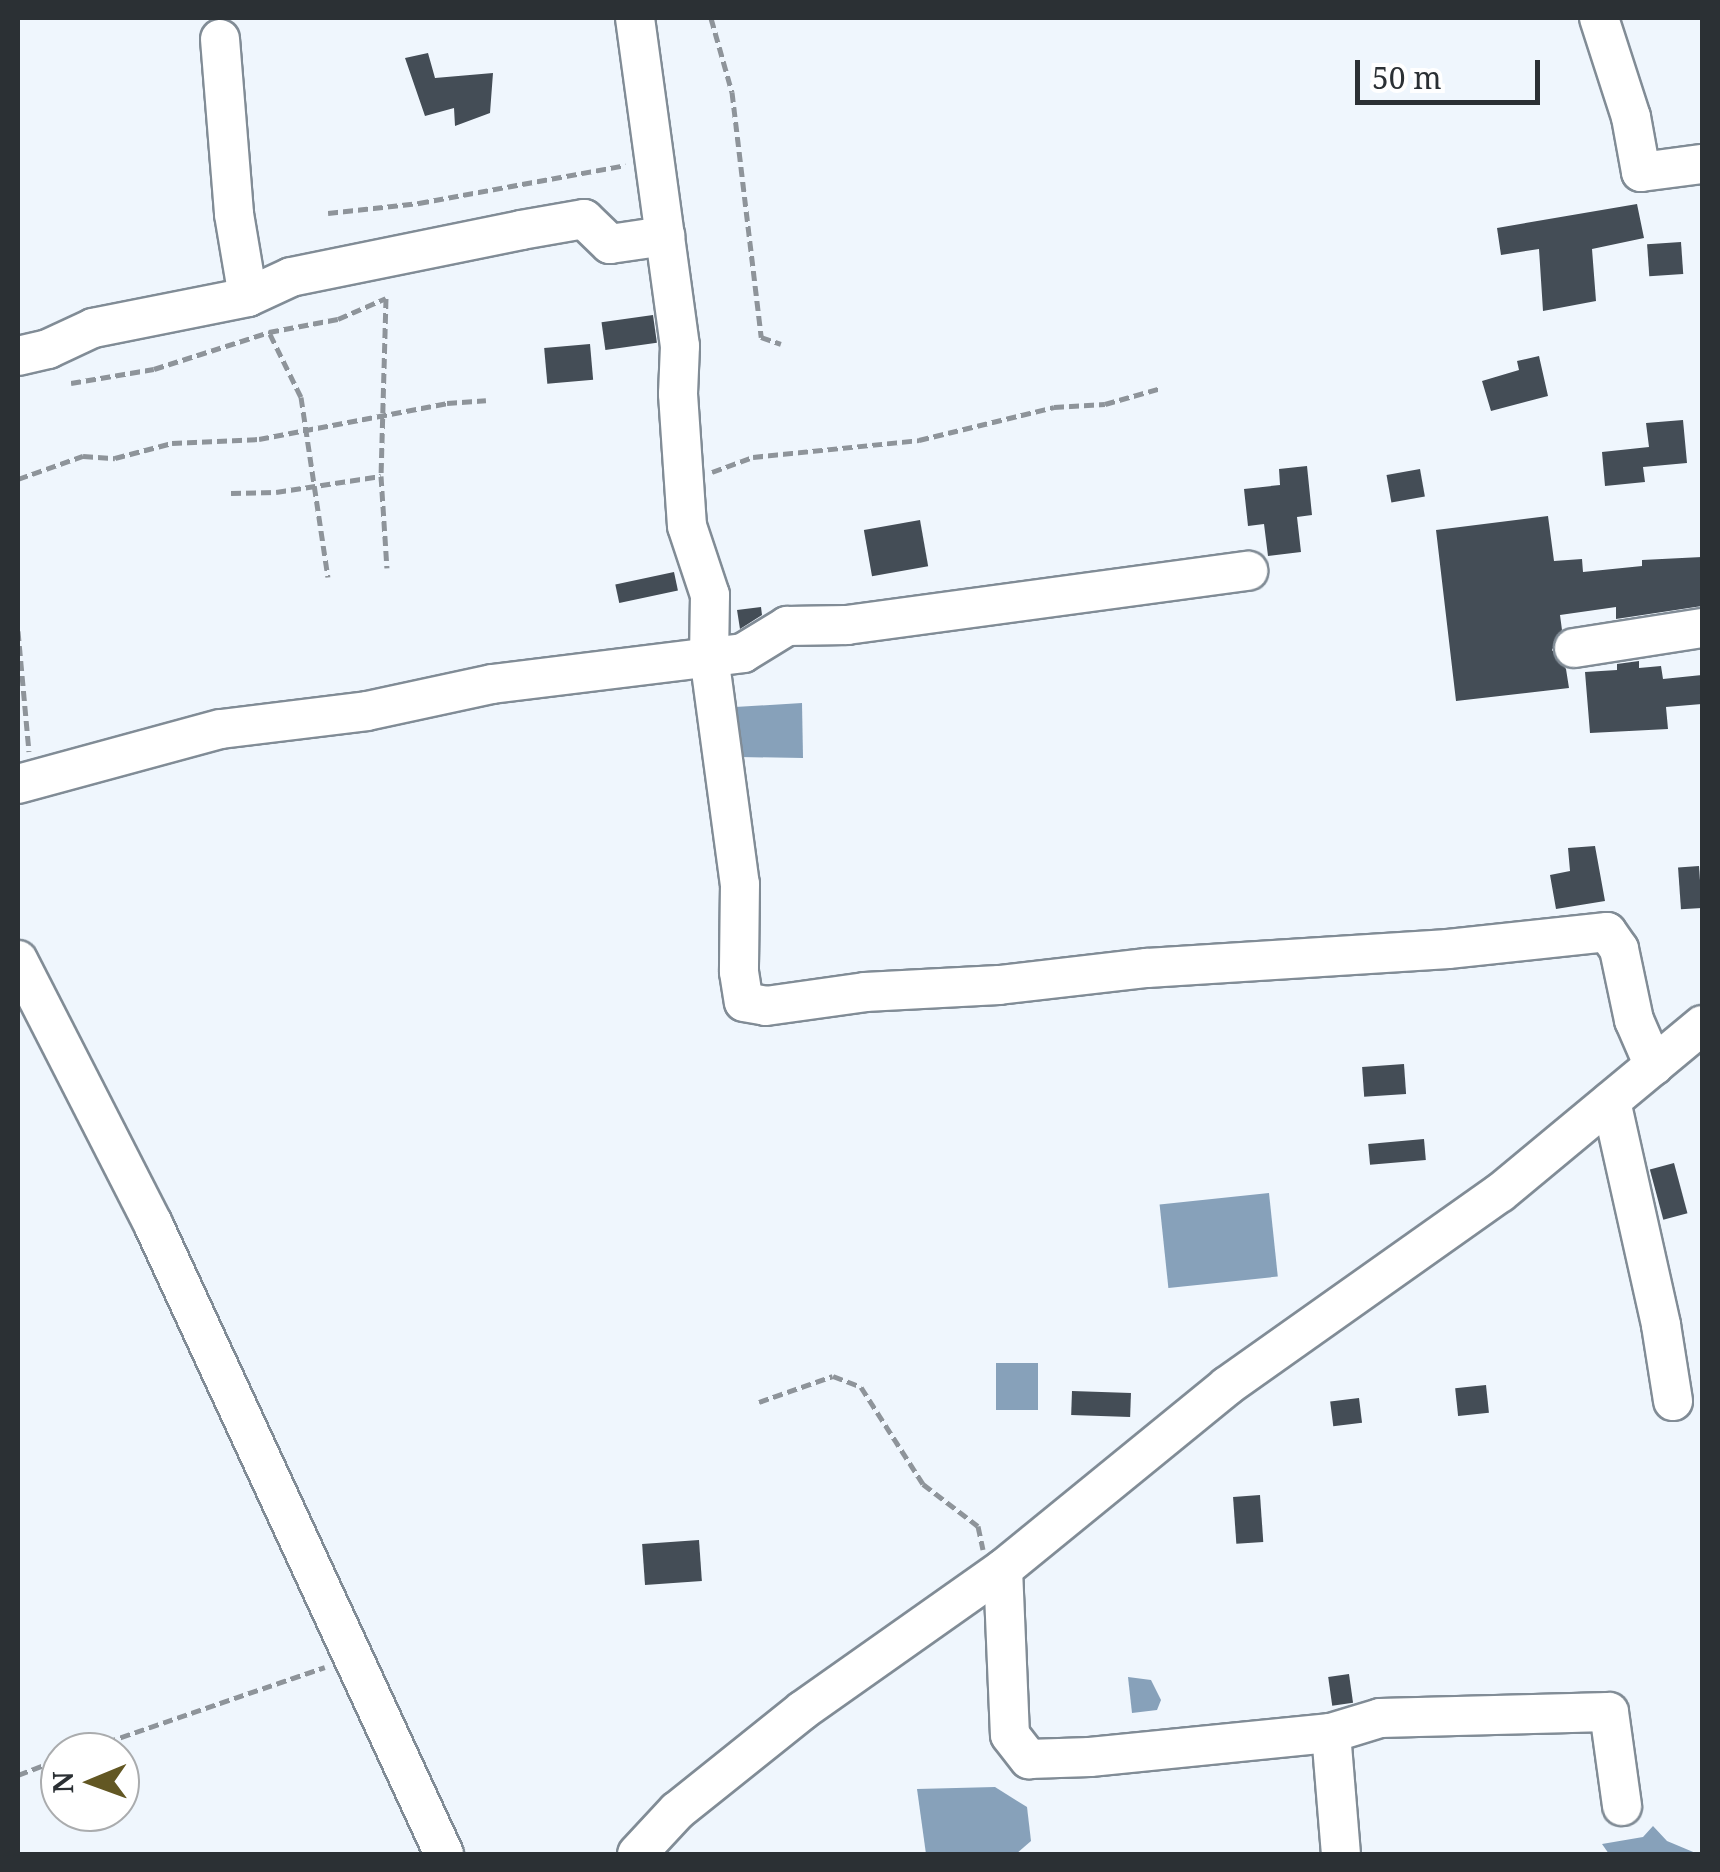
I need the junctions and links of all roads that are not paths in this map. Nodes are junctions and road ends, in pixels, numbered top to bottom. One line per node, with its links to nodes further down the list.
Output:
1 (635, 18): 5 (street)
2 (1599, 18): 4 (street)
3 (220, 39): 6 (street)
4 (1702, 164)
5 (665, 236): 6 (street); 11 (street)
6 (248, 297): 7 (street)
7 (18, 356)
8 (1248, 571): 11 (street)
9 (1702, 628): 10 (street)
10 (1574, 648)
11 (709, 656): 12 (street); 15 (street)
12 (25, 781)
13 (18, 960): 21 (street)
14 (1702, 1025): 15 (street)
15 (1654, 1066): 16 (street)
16 (1611, 1101): 17 (street); 18 (street)
17 (1672, 1400)
18 (996, 1574): 19 (street); 22 (street)
19 (1331, 1733): 20 (street); 23 (street)
20 (1622, 1806)
21 (444, 1854)
22 (637, 1854)
23 (1341, 1854)

